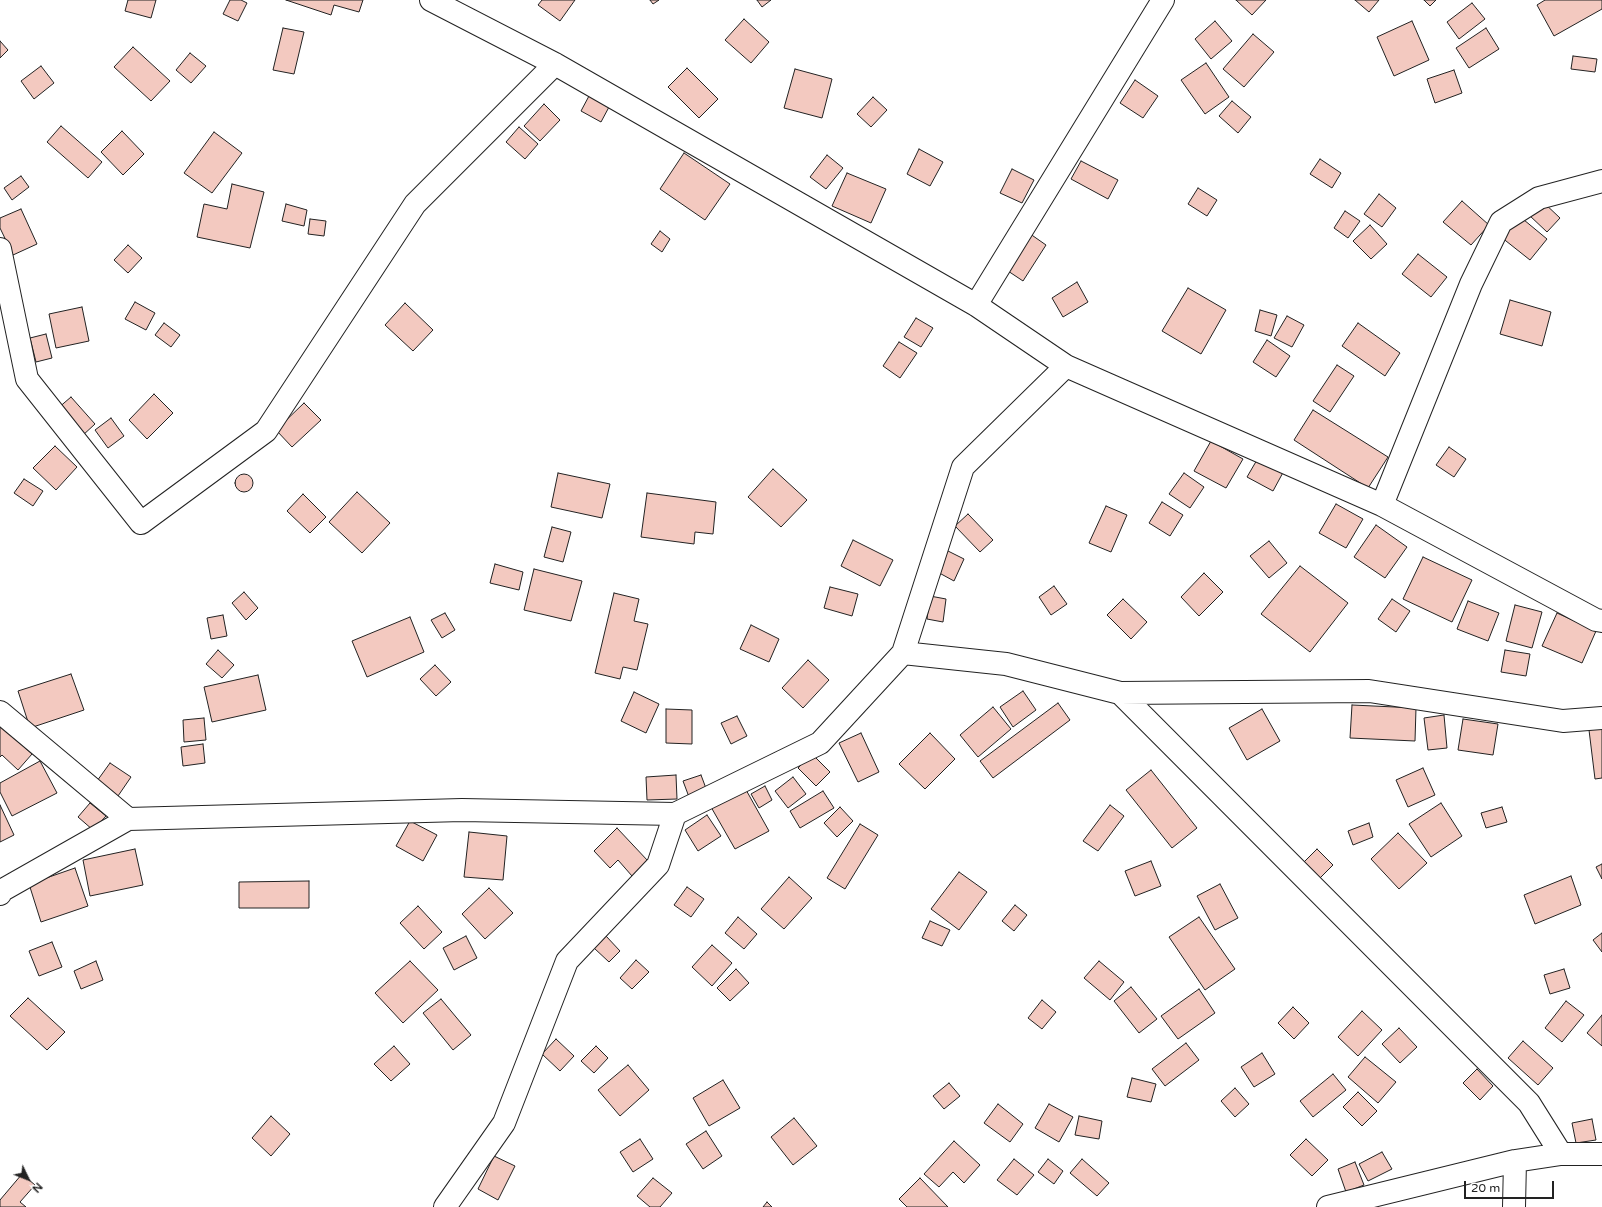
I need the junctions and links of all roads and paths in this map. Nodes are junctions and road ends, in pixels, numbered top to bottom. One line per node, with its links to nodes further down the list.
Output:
1 (431, 0): 3 (street)
2 (1163, 0): 6 (street)
3 (555, 64): 5 (street); 6 (street)
4 (1602, 181): 8 (street)
5 (0, 249)
6 (976, 305): 7 (street)
7 (1066, 366): 8 (street); 10 (street)
8 (1382, 505): 9 (street)
9 (1602, 621)
10 (903, 653): 11 (street); 14 (street)
11 (1120, 694): 13 (street); 17 (street)
12 (0, 712): 15 (street)
13 (1602, 718)
14 (675, 814): 15 (street); 20 (street)
15 (128, 819): 16 (street)
16 (0, 894)
17 (1561, 1154): 18 (street); 19 (street)
18 (1602, 1154)
19 (1515, 1161): 21 (street); 22 (street)
20 (445, 1207)
21 (1328, 1207)
22 (1514, 1207)

